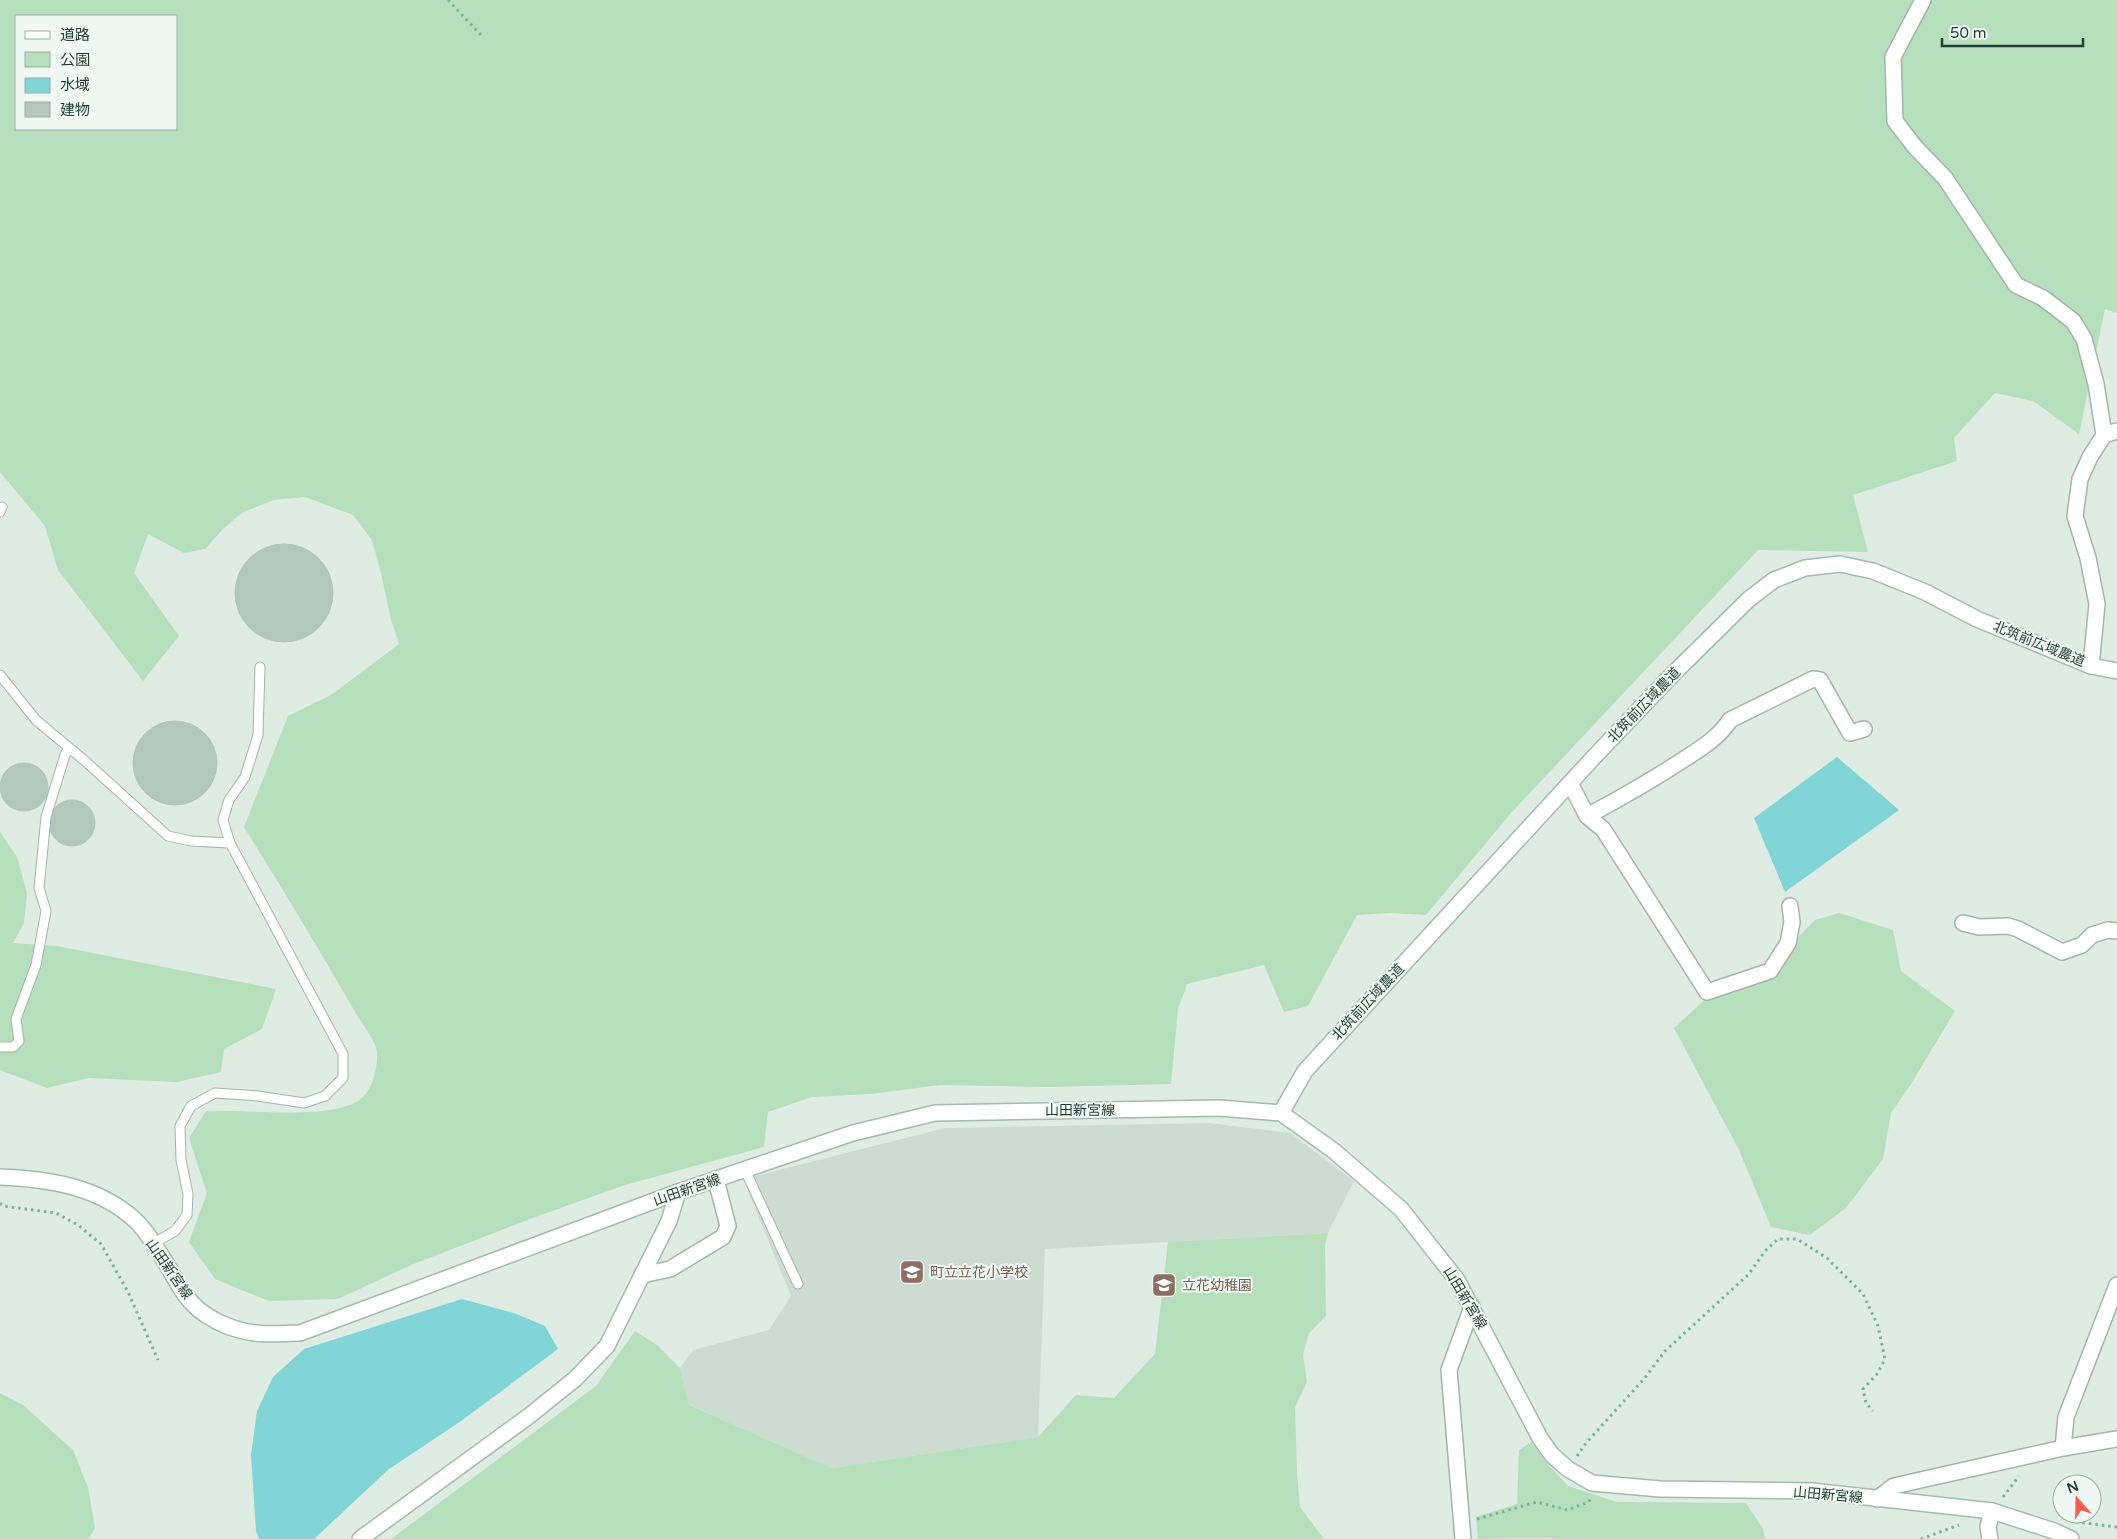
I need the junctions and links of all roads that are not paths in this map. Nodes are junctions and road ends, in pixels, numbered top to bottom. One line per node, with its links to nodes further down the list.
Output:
1 (1922, 0): 2 (street)
2 (2111, 433): 3 (street)
3 (2091, 666): 5 (street, 北筑前広域農道); 9 (street, 北筑前広域農道)
4 (260, 667): 11 (lane)
5 (2117, 671)
6 (0, 675): 8 (lane)
7 (1864, 729): 10 (street)
8 (69, 748): 11 (lane); 15 (lane)
9 (1570, 783): 10 (street); 16 (street, 北筑前広域農道)
10 (1588, 816): 12 (street)
11 (230, 844): 21 (lane)
12 (1790, 906)
13 (1963, 923): 14 (street)
14 (2117, 931)
15 (0, 1047)
16 (1281, 1114): 17 (street, 山田新宮線); 25 (street, 山田新宮線)
17 (745, 1170): 19 (street, 山田新宮線); 23 (lane)
18 (0, 1177): 21 (street, 山田新宮線)
19 (716, 1180): 20 (street, 山田新宮線); 22 (street)
20 (678, 1192): 21 (street, 山田新宮線); 22 (street)
21 (152, 1244)
22 (642, 1275): 30 (street)
23 (798, 1284)
24 (2117, 1285): 27 (street)
25 (1472, 1307): 28 (street, 山田新宮線); 31 (street)
26 (2117, 1439): 27 (street)
27 (2063, 1448): 28 (street)
28 (1877, 1499): 29 (street, 山田新宮線)
29 (1992, 1511): 32 (street); 33 (street, 山田新宮線)
30 (360, 1539)
31 (1463, 1539)
32 (1990, 1539)
33 (2071, 1539)

